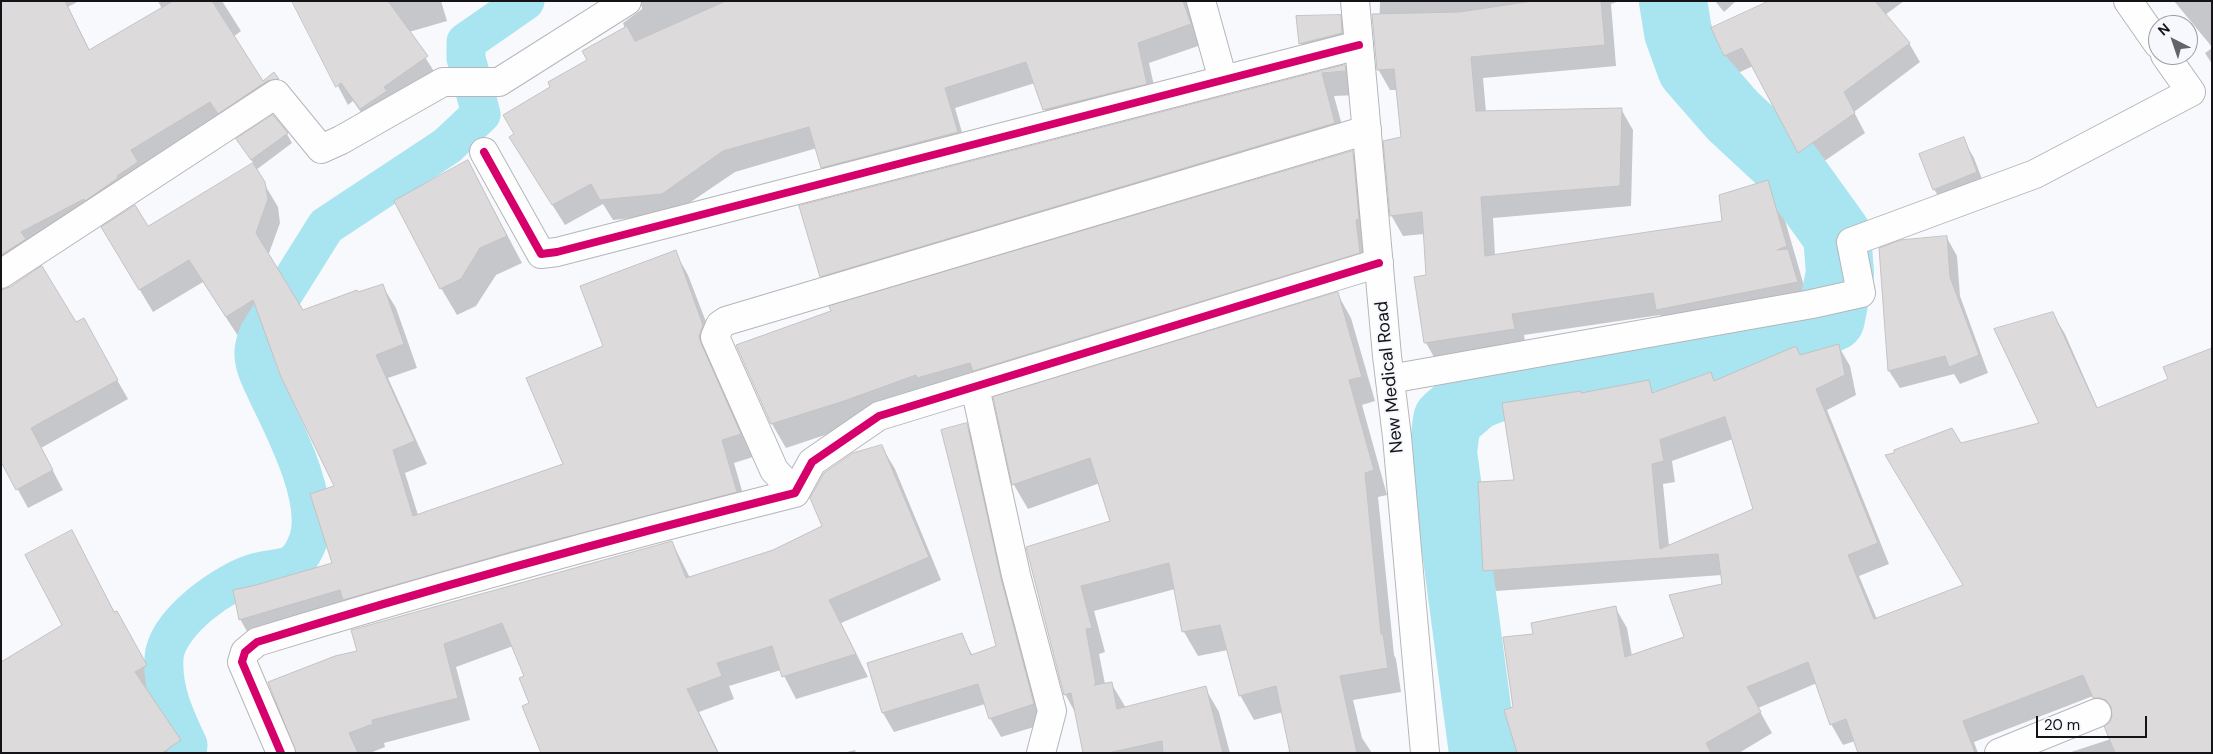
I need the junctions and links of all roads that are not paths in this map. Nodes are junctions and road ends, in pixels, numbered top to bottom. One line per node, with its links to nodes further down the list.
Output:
1 (627, 1): 12 (street)
2 (1201, 1): 8 (street)
3 (1355, 1): 6 (street, New Medical Road)
4 (2128, 1): 5 (street)
5 (2148, 30)
6 (1359, 45): 8 (street); 9 (street, New Medical Road)
7 (2172, 65): 13 (street)
8 (1223, 80): 10 (street)
9 (1367, 130): 11 (street, New Medical Road); 15 (street)
10 (484, 152)
11 (1379, 263): 13 (street, New Medical Road); 14 (street)
12 (1, 274)
13 (1390, 379): 19 (street, New Medical Road)
14 (975, 387): 15 (street); 18 (street)
15 (795, 494): 17 (street)
16 (2097, 713): 20 (street)
17 (281, 753)
18 (1041, 753)
19 (1424, 753)
20 (1999, 753)

